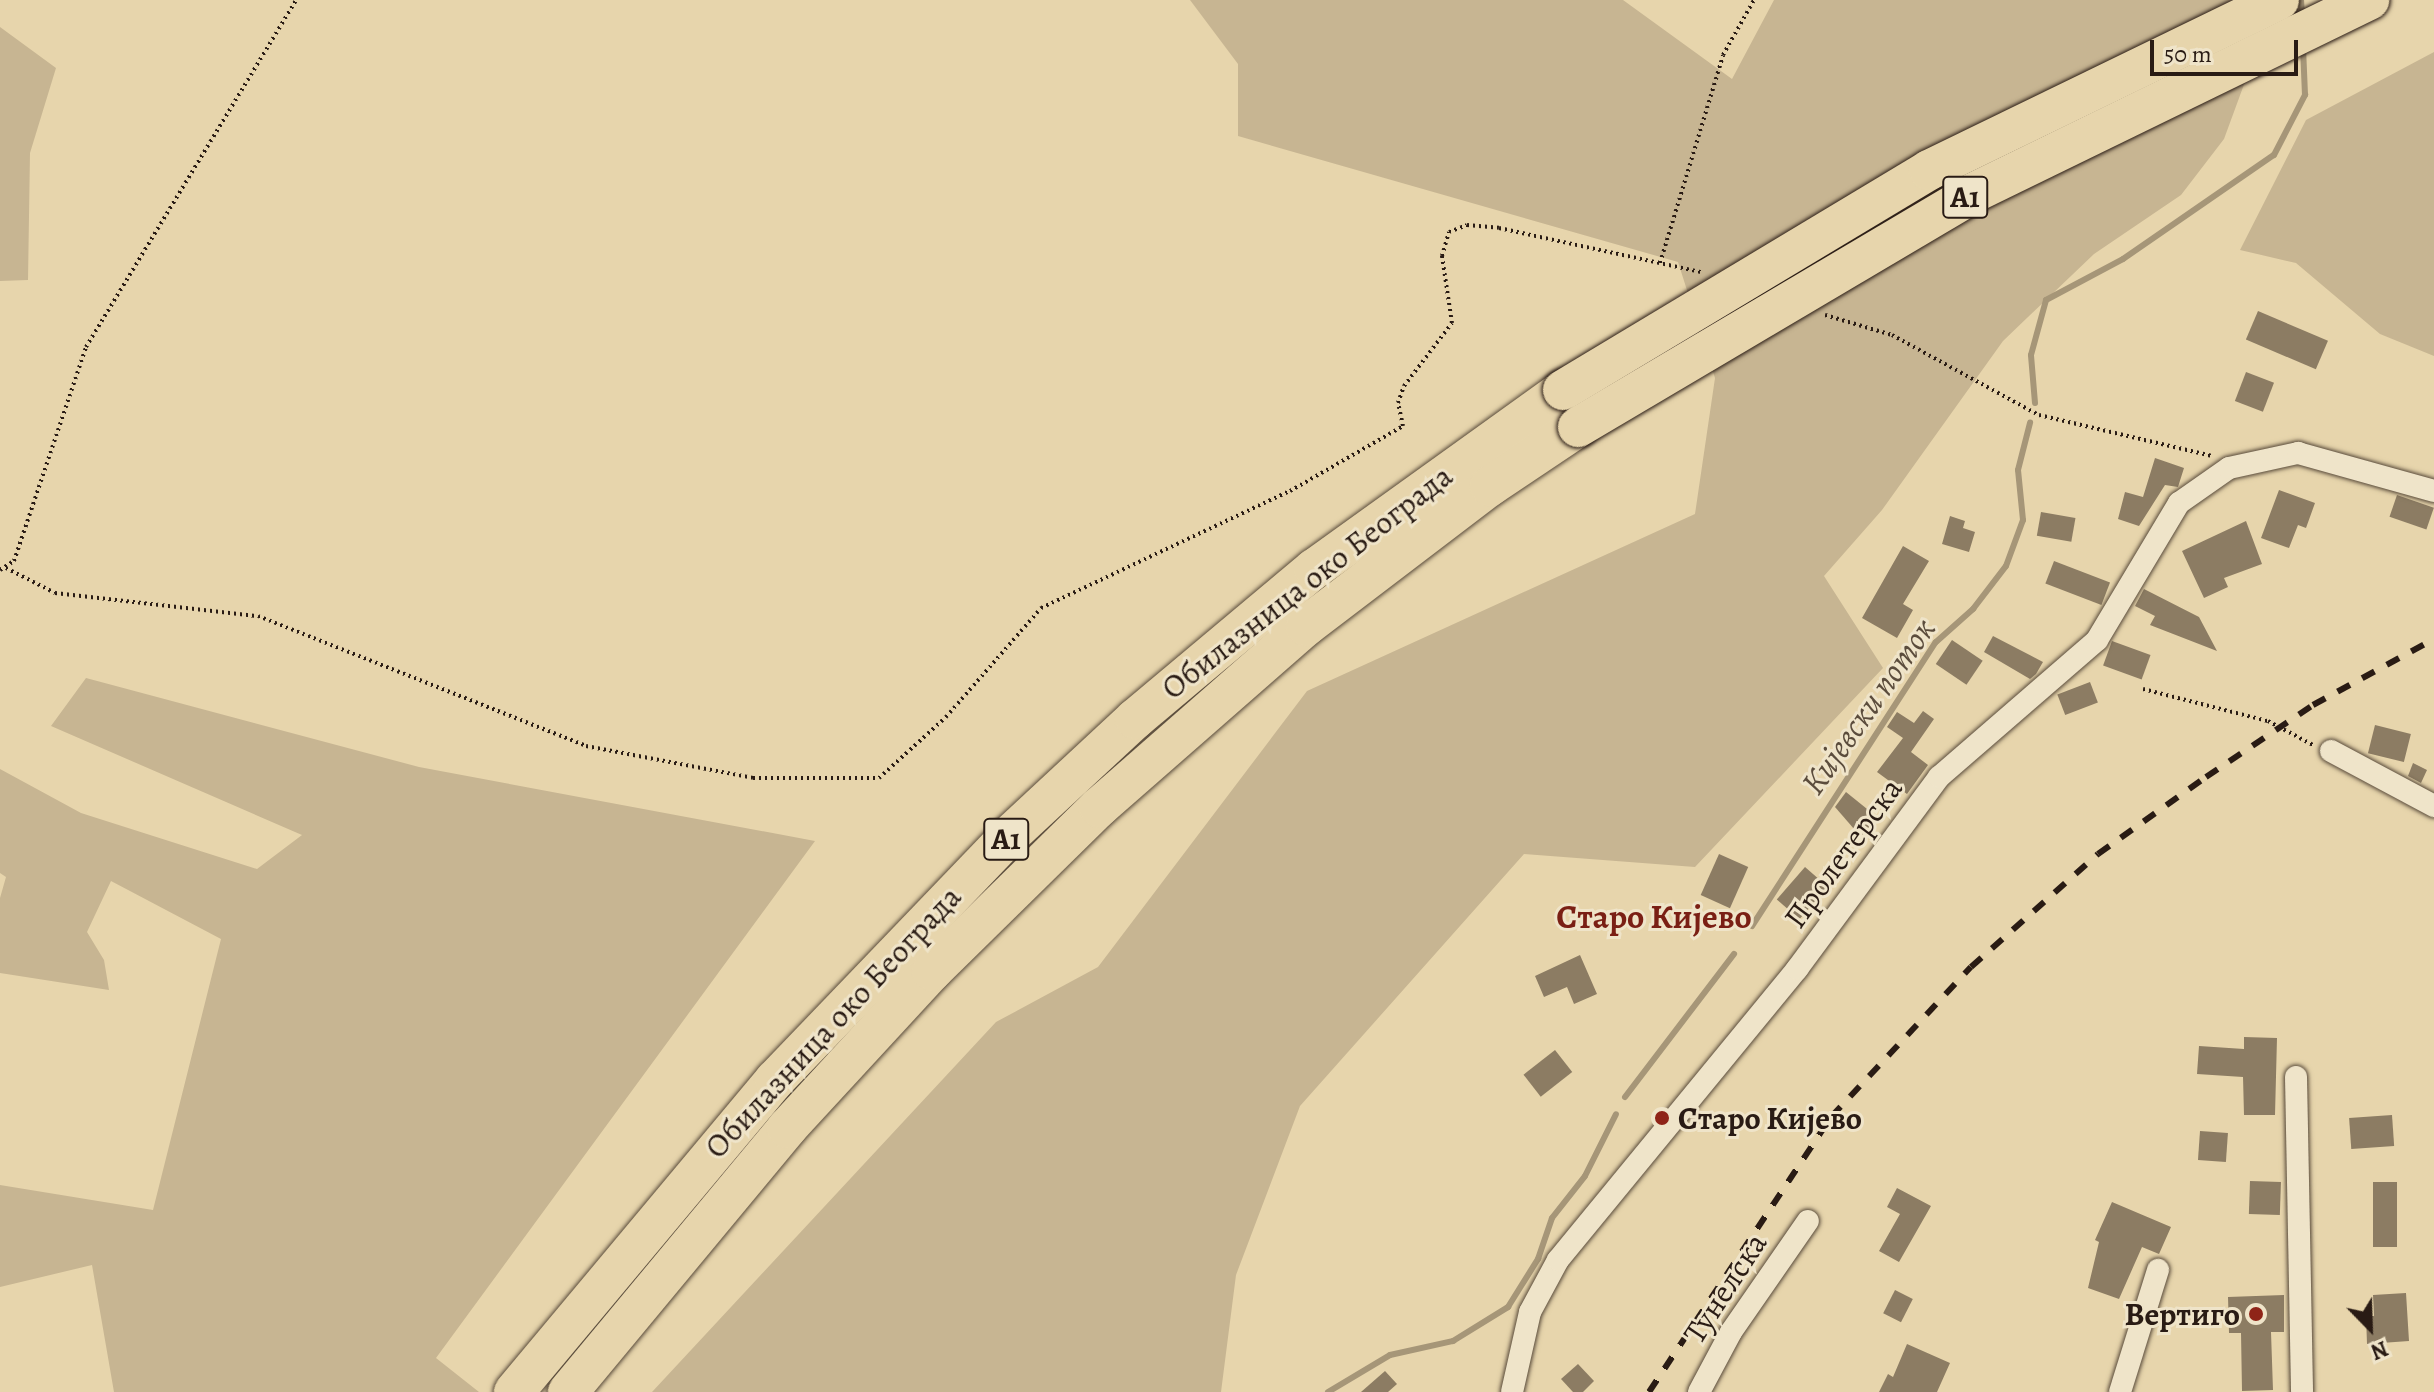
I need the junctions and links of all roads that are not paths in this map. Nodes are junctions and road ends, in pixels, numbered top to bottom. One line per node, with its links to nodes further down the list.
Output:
1 (2279, 0): 9 (highway, Обилазница око Београда / A1, bridge)
2 (2369, 0): 10 (highway, Обилазница око Београда / A1, bridge)
3 (2434, 491): 11 (street, Пролетерска)
4 (2331, 751): 5 (street)
5 (2434, 806)
6 (2296, 1077): 14 (street)
7 (1808, 1221): 12 (street, Тунелска)
8 (2158, 1270): 13 (street)
9 (522, 1382)
10 (568, 1392)
11 (1512, 1392)
12 (1699, 1392)
13 (2120, 1392)
14 (2302, 1392)

